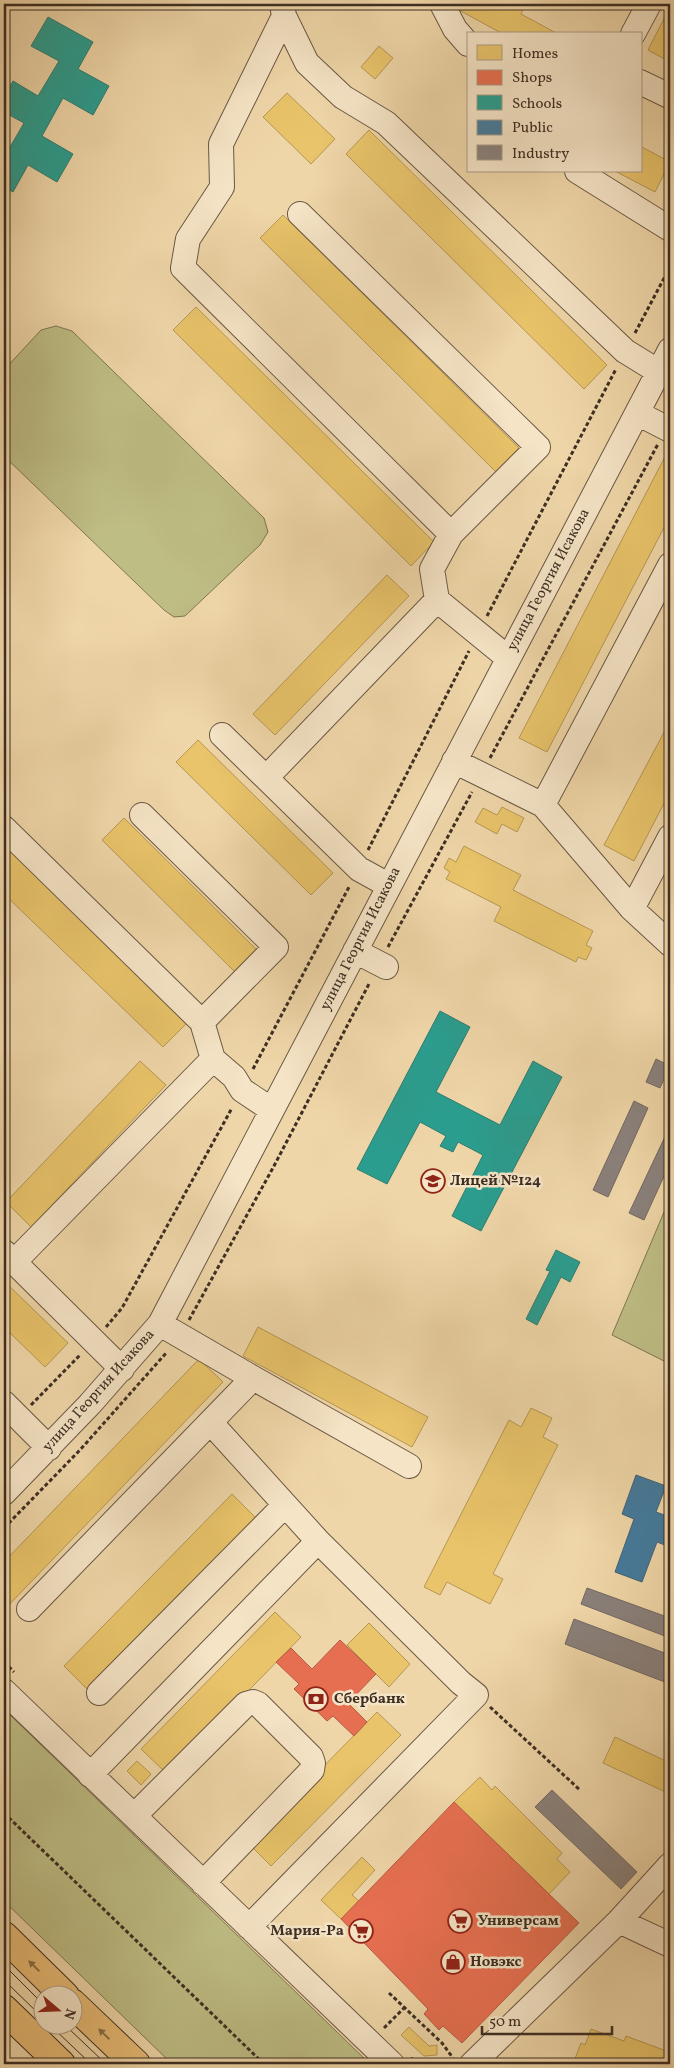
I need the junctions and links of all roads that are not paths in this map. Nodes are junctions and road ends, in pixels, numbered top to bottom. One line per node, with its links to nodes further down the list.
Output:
1 (442, 4): 5 (street)
2 (649, 4): 4 (street)
3 (282, 7): 12 (street); 15 (street)
4 (634, 32)
5 (467, 43)
6 (642, 83): 7 (street)
7 (669, 96)
8 (579, 172): 10 (street)
9 (300, 214): 15 (street)
10 (670, 229)
11 (670, 350): 12 (street, улица Георгия Исакова)
12 (659, 372): 13 (street, улица Георгия Исакова)
13 (637, 413): 14 (street); 18 (street, улица Георгия Исакова)
14 (670, 430)
15 (451, 534): 17 (street)
16 (670, 565): 22 (street)
17 (437, 600): 18 (street); 21 (street)
18 (508, 658): 20 (street, улица Георгия Исакова)
19 (222, 735): 21 (street)
20 (454, 761): 22 (street); 26 (street, улица Георгия Исакова)
21 (266, 778): 26 (street)
22 (543, 805): 27 (street)
23 (142, 815): 31 (street)
24 (4, 828): 31 (street)
25 (670, 837): 27 (street)
26 (388, 885): 29 (street, улица Георгия Исакова)
27 (632, 909): 28 (street)
28 (670, 944)
29 (355, 951): 30 (street); 33 (street, улица Георгия Исакова)
30 (386, 967)
31 (202, 1022): 32 (street)
32 (213, 1059): 33 (street); 34 (street)
33 (272, 1110): 35 (street, улица Георгия Исакова)
34 (9, 1257): 36 (street)
35 (160, 1324): 36 (street, улица Георгия Исакова); 37 (street)
36 (122, 1369): 40 (street, улица Георгия Исакова)
37 (253, 1378): 39 (street); 41 (street)
38 (4, 1404): 40 (street)
39 (211, 1423): 43 (street); 45 (street)
40 (49, 1448): 42 (street, улица Георгия Исакова)
41 (409, 1466)
42 (4, 1493)
43 (284, 1506): 44 (street); 47 (street)
44 (318, 1541): 48 (street); 53 (street)
45 (29, 1609)
46 (4, 1691): 48 (street)
47 (99, 1693)
48 (90, 1775): 49 (street)
49 (134, 1816): 51 (street); 51 (street)
50 (670, 1866): 52 (street)
51 (203, 1883): 53 (street)
52 (619, 1921): 55 (street); 62 (street)
53 (249, 1927): 61 (street)
54 (4, 1936): 56 (main road, one-way to 54)
55 (670, 1945)
56 (55, 1986)
57 (4, 2009): 59 (main road)
58 (82, 2013): 60 (main road, one-way to 58)
59 (61, 2064)
60 (136, 2064)
61 (392, 2064)
62 (472, 2064)

